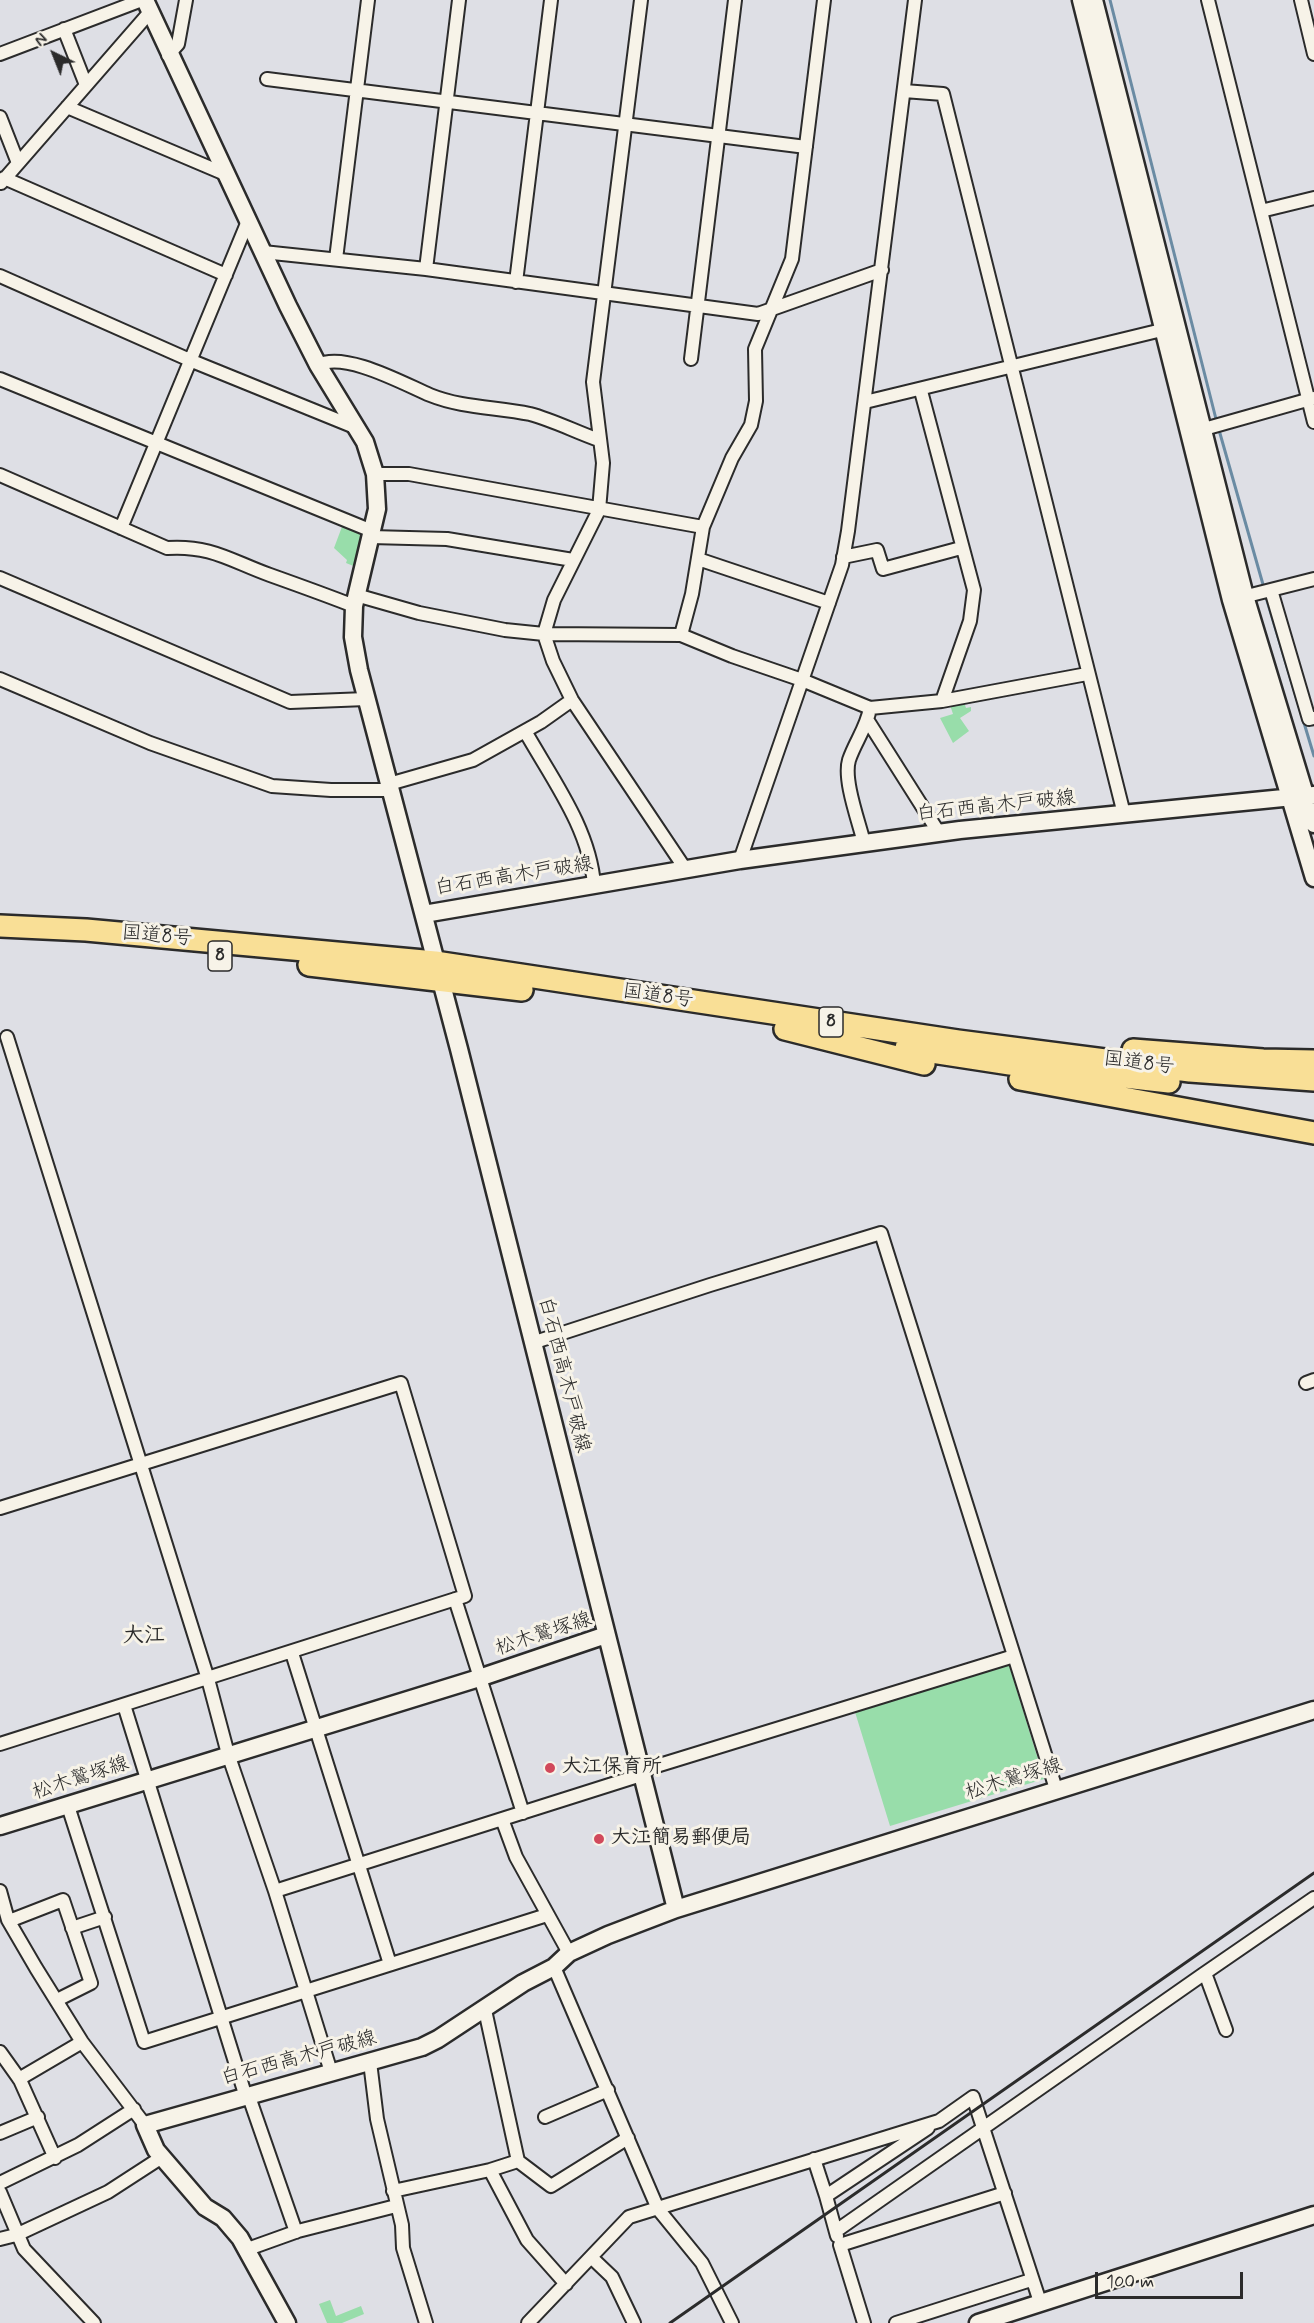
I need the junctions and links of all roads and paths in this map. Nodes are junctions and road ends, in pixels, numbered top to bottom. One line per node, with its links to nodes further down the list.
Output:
1 (186, 0): 17 (street)
2 (368, 0): 21 (street)
3 (459, 0): 22 (street)
4 (551, 0): 24 (street)
5 (641, 0): 26 (street)
6 (735, 0): 27 (street)
7 (824, 0): 28 (street)
8 (915, 0): 20 (street)
9 (1081, 0): 45 (main road)
10 (1094, 0): 45 (main road)
11 (1208, 0): 33 (street)
12 (1300, 0): 16 (street)
13 (145, 4): 14 (street); 17 (main road); 19 (street)
14 (64, 29): 15 (street); 19 (street)
15 (0, 54)
16 (1314, 54)
17 (168, 55): 30 (main road)
18 (267, 79): 21 (street)
19 (86, 85): 23 (street)
20 (904, 91): 38 (street); 49 (street)
21 (357, 92): 22 (street); 36 (street)
22 (447, 102): 24 (street); 37 (street)
23 (67, 107): 29 (street); 30 (street)
24 (537, 114): 26 (street); 41 (street)
25 (0, 117): 29 (street)
26 (625, 125): 27 (street); 42 (street)
27 (717, 137): 28 (street); 43 (street)
28 (806, 147): 44 (street)
29 (18, 163): 31 (street)
30 (225, 174): 34 (main road)
31 (2, 181): 39 (street)
32 (1314, 198): 33 (street)
33 (1261, 211): 52 (street)
34 (248, 221): 35 (main road); 39 (street)
35 (263, 252): 36 (street); 48 (main road)
36 (336, 259): 37 (street)
37 (426, 269): 41 (street)
38 (882, 270): 44 (street); 53 (street)
39 (226, 275): 47 (street)
40 (0, 276): 47 (street)
41 (516, 282): 42 (street)
42 (603, 294): 43 (street); 57 (street)
43 (697, 306): 44 (street); 46 (street)
44 (769, 312): 62 (street)
45 (1169, 328): 49 (street); 56 (main road)
46 (691, 359)
47 (192, 361): 55 (street); 58 (street)
48 (318, 365): 55 (main road); 57 (street)
49 (1011, 368): 51 (street); 77 (street)
50 (0, 379): 58 (street)
51 (921, 391): 53 (street); 65 (street)
52 (1311, 399): 54 (street); 56 (street)
53 (865, 402): 66 (street)
54 (1314, 422)
55 (357, 428): 59 (main road)
56 (1195, 432): 72 (main road)
57 (599, 440): 61 (street)
58 (157, 445): 63 (street); 64 (street)
59 (375, 474): 61 (street); 64 (main road)
60 (0, 475): 63 (street)
61 (598, 510): 62 (street); 68 (street)
62 (703, 527): 67 (street)
63 (121, 528): 73 (street)
64 (371, 534): 68 (street); 73 (main road)
65 (961, 548): 66 (street); 82 (street)
66 (843, 558): 74 (street)
67 (698, 559): 74 (street); 76 (street)
68 (573, 560): 75 (street)
69 (0, 578): 80 (street)
70 (1314, 579): 71 (street)
71 (1271, 590): 72 (street); 84 (street)
72 (1238, 598): 87 (main road)
73 (355, 600): 75 (street); 80 (main road)
74 (829, 603): 79 (street)
75 (544, 634): 76 (street); 81 (street)
76 (681, 635): 79 (street)
77 (1088, 674): 82 (street); 88 (street)
78 (0, 679): 86 (street)
79 (802, 680): 83 (street); 92 (street)
80 (366, 699): 86 (main road)
81 (572, 700): 85 (street); 93 (street)
82 (942, 701): 83 (street)
83 (869, 714): 90 (street); 91 (street)
84 (1314, 718)
85 (525, 731): 86 (street); 95 (street)
86 (389, 787): 96 (main road)
87 (1303, 796): 88 (main road, 白石西高木戸破線); 89 (main road); 94 (main road)
88 (1124, 814): 90 (main road, 白石西高木戸破線)
89 (1314, 824)
90 (939, 833): 91 (main road, 白石西高木戸破線)
91 (864, 843): 92 (main road, 白石西高木戸破線)
92 (740, 860): 93 (main road, 白石西高木戸破線)
93 (686, 870): 95 (main road, 白石西高木戸破線)
94 (1314, 878)
95 (594, 885): 96 (main road, 白石西高木戸破線)
96 (426, 924): 99 (main road, 白石西高木戸破線)
97 (0, 926): 99 (highway, 国道8号 / 8)
98 (0, 940): 99 (highway, 国道8号 / 8)
99 (438, 971): 100 (highway, 国道8号 / 8); 101 (highway, 国道8号 / 8); 107 (main road, 白石西高木戸破線)
100 (829, 1022): 103 (highway); 104 (highway, 国道8号 / 8)
101 (785, 1029): 104 (highway, 国道8号 / 8); 106 (highway)
102 (7, 1037): 108 (street)
103 (1314, 1065): 104 (highway, 国道8号 / 8)
104 (1227, 1081): 105 (highway, 国道8号 / 8)
105 (1314, 1094)
106 (1314, 1133)
107 (532, 1343): 111 (main road, 白石西高木戸破線); 113 (street)
108 (139, 1465): 109 (street); 110 (street); 115 (street)
109 (0, 1508)
110 (455, 1599): 112 (street); 114 (street)
111 (606, 1635): 114 (main road, 松木鷲塚線); 121 (main road, 松木鷲塚線)
112 (292, 1653): 115 (street); 118 (street)
113 (1014, 1656): 121 (street); 123 (street)
114 (479, 1678): 118 (main road, 松木鷲塚線); 125 (street)
115 (208, 1679): 116 (street); 120 (street)
116 (124, 1705): 119 (street); 122 (street)
117 (1314, 1710): 123 (main road, 松木鷲塚線)
118 (315, 1727): 120 (main road, 松木鷲塚線); 128 (street)
119 (0, 1744)
120 (228, 1754): 122 (main road, 松木鷲塚線); 129 (street)
121 (640, 1773): 125 (street); 132 (main road, 松木鷲塚線)
122 (147, 1780): 124 (main road, 松木鷲塚線); 144 (street)
123 (1056, 1789): 132 (main road, 松木鷲塚線)
124 (68, 1806): 127 (main road, 松木鷲塚線); 134 (street)
125 (523, 1813): 126 (street)
126 (502, 1819): 128 (street); 133 (street)
127 (0, 1826)
128 (358, 1863): 129 (street); 138 (street)
129 (275, 1891): 141 (street)
130 (0, 1893): 135 (street)
131 (1314, 1898): 140 (street)
132 (676, 1909): 137 (main road, 白石西高木戸破線)
133 (547, 1915): 137 (street); 138 (street)
134 (105, 1917): 136 (street); 144 (street)
135 (6, 1922): 136 (street); 142 (street)
136 (72, 1928): 142 (street)
137 (569, 1953): 139 (main road, 白石西高木戸破線)
138 (390, 1964): 141 (street)
139 (554, 1967): 143 (main road, 白石西高木戸破線); 151 (street)
140 (1205, 1973): 145 (street); 158 (street)
141 (304, 1990): 144 (street); 149 (street)
142 (57, 2000): 146 (street)
143 (485, 2010): 148 (main road, 白石西高木戸破線); 164 (street)
144 (223, 2018): 152 (street)
145 (1226, 2030)
146 (82, 2042): 150 (street); 153 (street)
147 (0, 2052): 150 (street)
148 (370, 2062): 149 (main road, 白石西高木戸破線); 167 (street)
149 (331, 2072): 152 (main road, 白石西高木戸破線)
150 (19, 2079): 154 (street)
151 (608, 2090): 155 (street); 160 (street)
152 (247, 2094): 157 (main road, 白石西高木戸破線); 175 (street)
153 (134, 2109): 157 (street); 162 (street)
154 (38, 2117): 159 (street); 162 (street)
155 (545, 2117)
156 (939, 2121): 158 (street); 163 (street); 170 (street)
157 (145, 2125): 161 (main road)
158 (983, 2127): 169 (street); 174 (street)
159 (0, 2133)
160 (628, 2138): 164 (street); 172 (street)
161 (162, 2157): 176 (street); 179 (main road)
162 (55, 2158): 166 (street)
163 (814, 2159): 170 (street); 172 (street)
164 (518, 2161): 165 (street)
165 (490, 2170): 167 (street); 182 (street)
166 (0, 2183)
167 (393, 2191): 171 (street)
168 (0, 2192): 176 (street)
169 (1005, 2193): 178 (street); 181 (street)
170 (826, 2196): 174 (street)
171 (396, 2206): 175 (street); 187 (street)
172 (658, 2209): 180 (street); 189 (street)
173 (1314, 2215): 183 (main road)
174 (836, 2231): 178 (street)
175 (296, 2232): 179 (street)
176 (16, 2235): 177 (street); 185 (street)
177 (0, 2239)
178 (840, 2246): 190 (street)
179 (245, 2250): 186 (main road)
180 (591, 2257): 182 (street); 188 (street)
181 (1031, 2280): 183 (street); 191 (street)
182 (566, 2284): 184 (street)
183 (1040, 2302): 192 (main road)
184 (534, 2321)
185 (94, 2323)
186 (287, 2323)
187 (426, 2323)
188 (634, 2323)
189 (732, 2323)
190 (864, 2323)
191 (896, 2323)
192 (978, 2323)

